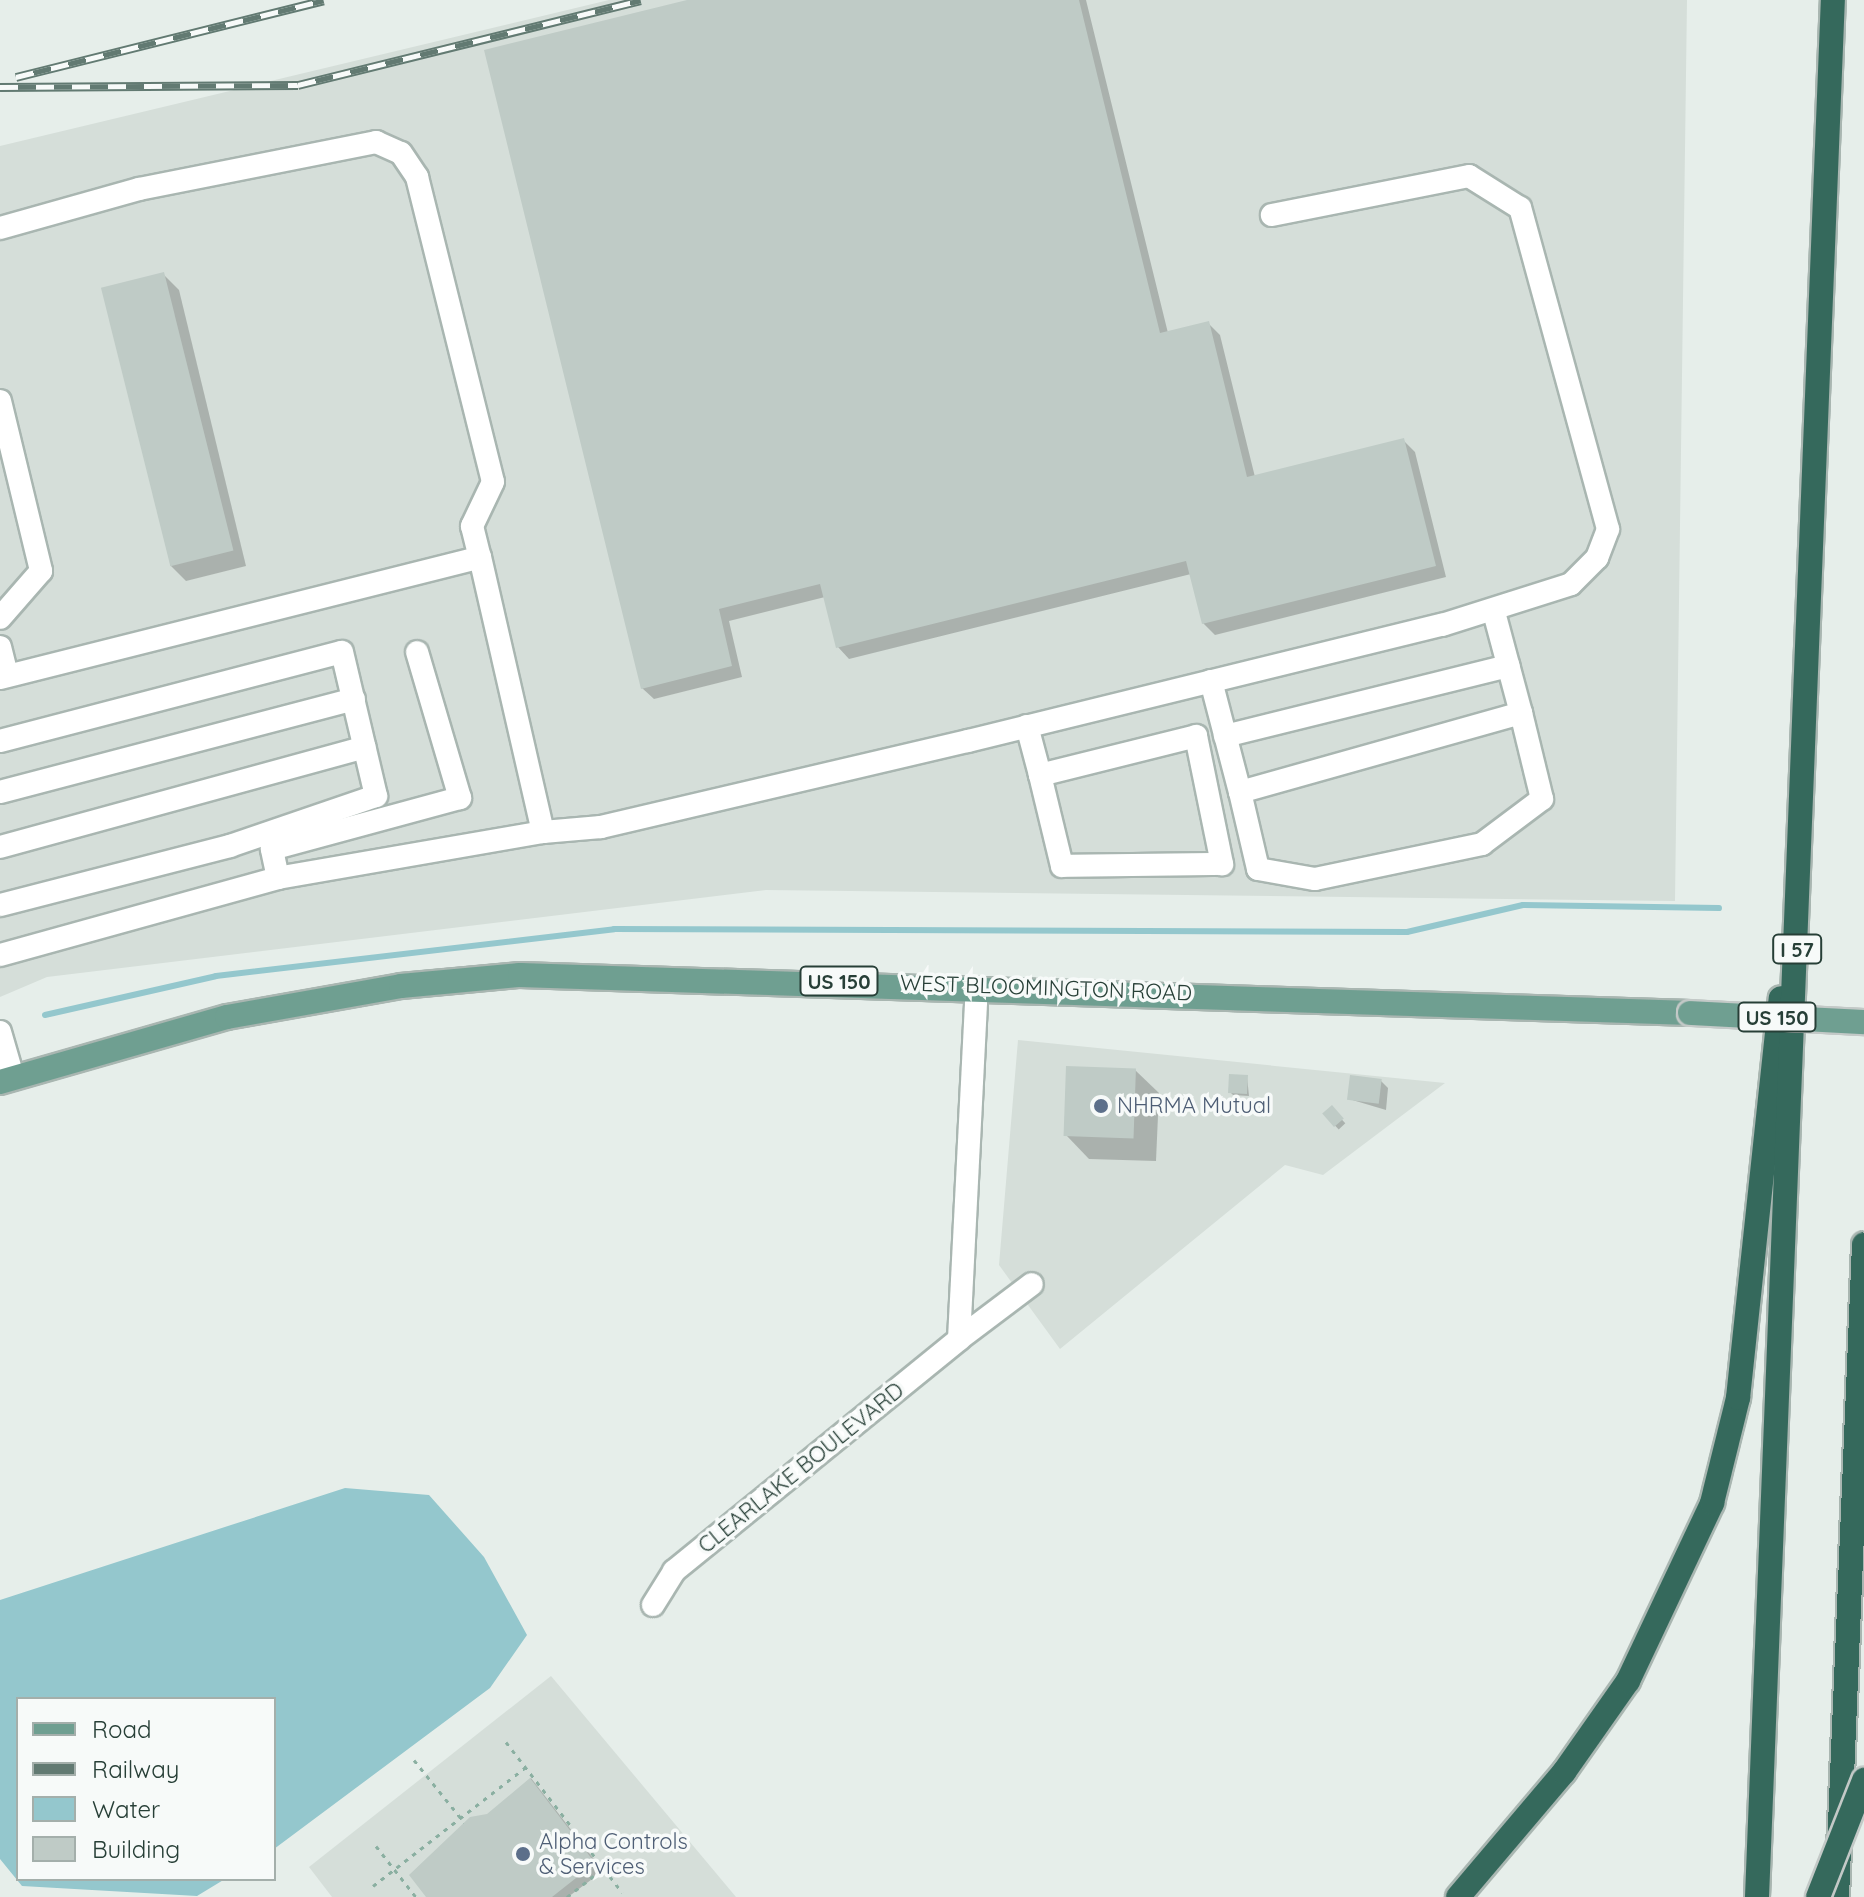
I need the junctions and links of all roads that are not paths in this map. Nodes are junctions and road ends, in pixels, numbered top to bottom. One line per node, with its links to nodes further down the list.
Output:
1 (1833, 0): 22 (highway, I 57)
2 (1272, 215): 6 (street)
3 (0, 228): 5 (street)
4 (0, 401): 7 (street)
5 (480, 557): 11 (street); 23 (street)
6 (1494, 612): 10 (street); 12 (street)
7 (0, 618)
8 (0, 647): 11 (street)
9 (417, 652): 25 (street)
10 (1508, 666): 14 (street); 16 (street)
11 (3, 676)
12 (1211, 681): 15 (street); 16 (street)
13 (354, 699): 17 (street); 18 (street); 20 (street)
14 (1521, 713): 21 (street); 21 (street)
15 (1027, 726): 19 (street); 23 (street)
16 (1225, 736): 21 (street)
17 (0, 741)
18 (365, 747): 24 (street); 26 (street)
19 (1040, 775): 19 (street)
20 (0, 792)
21 (1240, 792)
22 (1803, 829): 37 (highway); 38 (highway, I 57)
23 (543, 832): 25 (street)
24 (0, 847)
25 (278, 878): 27 (street)
26 (0, 905)
27 (0, 955)
28 (977, 988): 29 (main road, WEST BLOOMINGTON ROAD / US 150, bridge); 31 (main road, WEST BLOOMINGTON ROAD / US 150); 34 (street)
29 (1864, 1022)
30 (0, 1032): 31 (street)
31 (6, 1079)
32 (1864, 1245): 40 (highway)
33 (1032, 1284): 34 (street, CLEARLAKE BOULEVARD)
34 (959, 1339): 35 (street, CLEARLAKE BOULEVARD)
35 (653, 1605)
36 (1864, 1780): 39 (highway, bridge)
37 (1458, 1897)
38 (1757, 1897)
39 (1818, 1897)
40 (1837, 1897)

